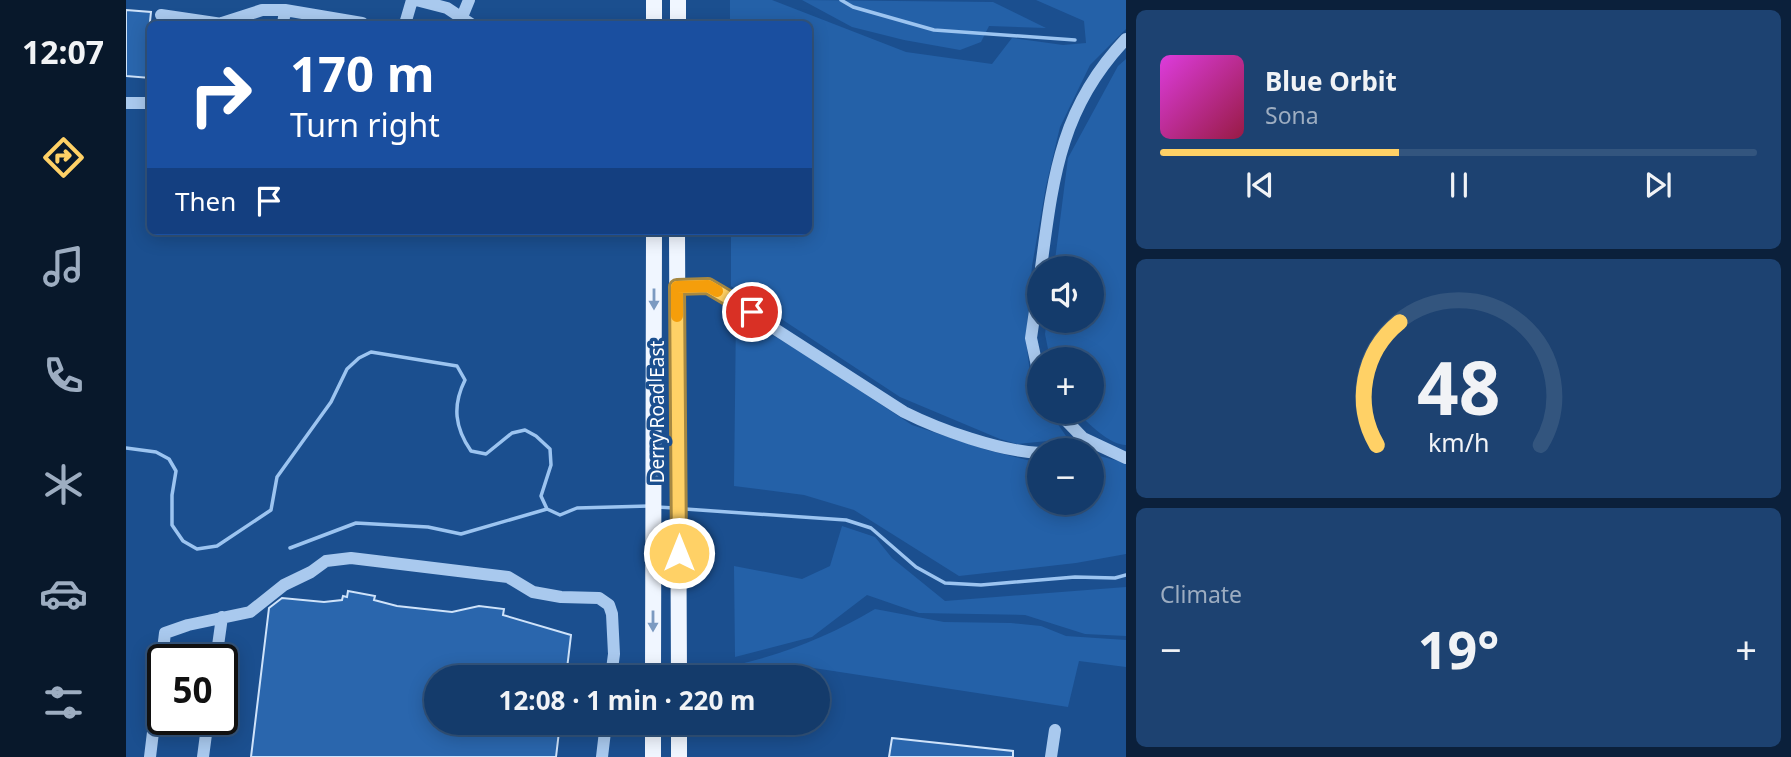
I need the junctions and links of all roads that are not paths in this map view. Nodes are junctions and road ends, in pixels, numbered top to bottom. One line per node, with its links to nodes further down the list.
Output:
1 (414, 0): 12 (street); 13 (street)
2 (469, 0): 13 (street)
3 (654, 0): 14 (main road)
4 (678, 0): 15 (main road)
5 (263, 5): 6 (street); 9 (street)
6 (285, 10): 10 (street); 11 (street)
7 (160, 15): 8 (street)
8 (201, 21)
9 (228, 21)
10 (283, 21)
11 (350, 21)
12 (406, 21)
13 (467, 21)
14 (654, 21)
15 (678, 21)
16 (1126, 39): 21 (street)
17 (126, 103): 18 (street)
18 (147, 103)
19 (654, 235): 31 (main road, Derry Road East, one-way to 31)
20 (677, 235): 22 (main road, Derry Road East)
21 (1043, 256)
22 (677, 287): 26 (street); 32 (main road, Derry Road East)
23 (1069, 424): 24 (street)
24 (1083, 438)
25 (1104, 447): 27 (street)
26 (1027, 453)
27 (1126, 457)
28 (222, 617): 29 (street); 30 (street); 38 (street)
29 (218, 644)
30 (611, 665)
31 (653, 665)
32 (679, 665)
33 (1055, 730): 43 (street)
34 (206, 735): 39 (street)
35 (605, 735): 40 (street)
36 (653, 735): 41 (main road)
37 (679, 735): 42 (main road)
38 (150, 757)
39 (203, 757)
40 (602, 757)
41 (653, 757)
42 (679, 757)
43 (1051, 757)

